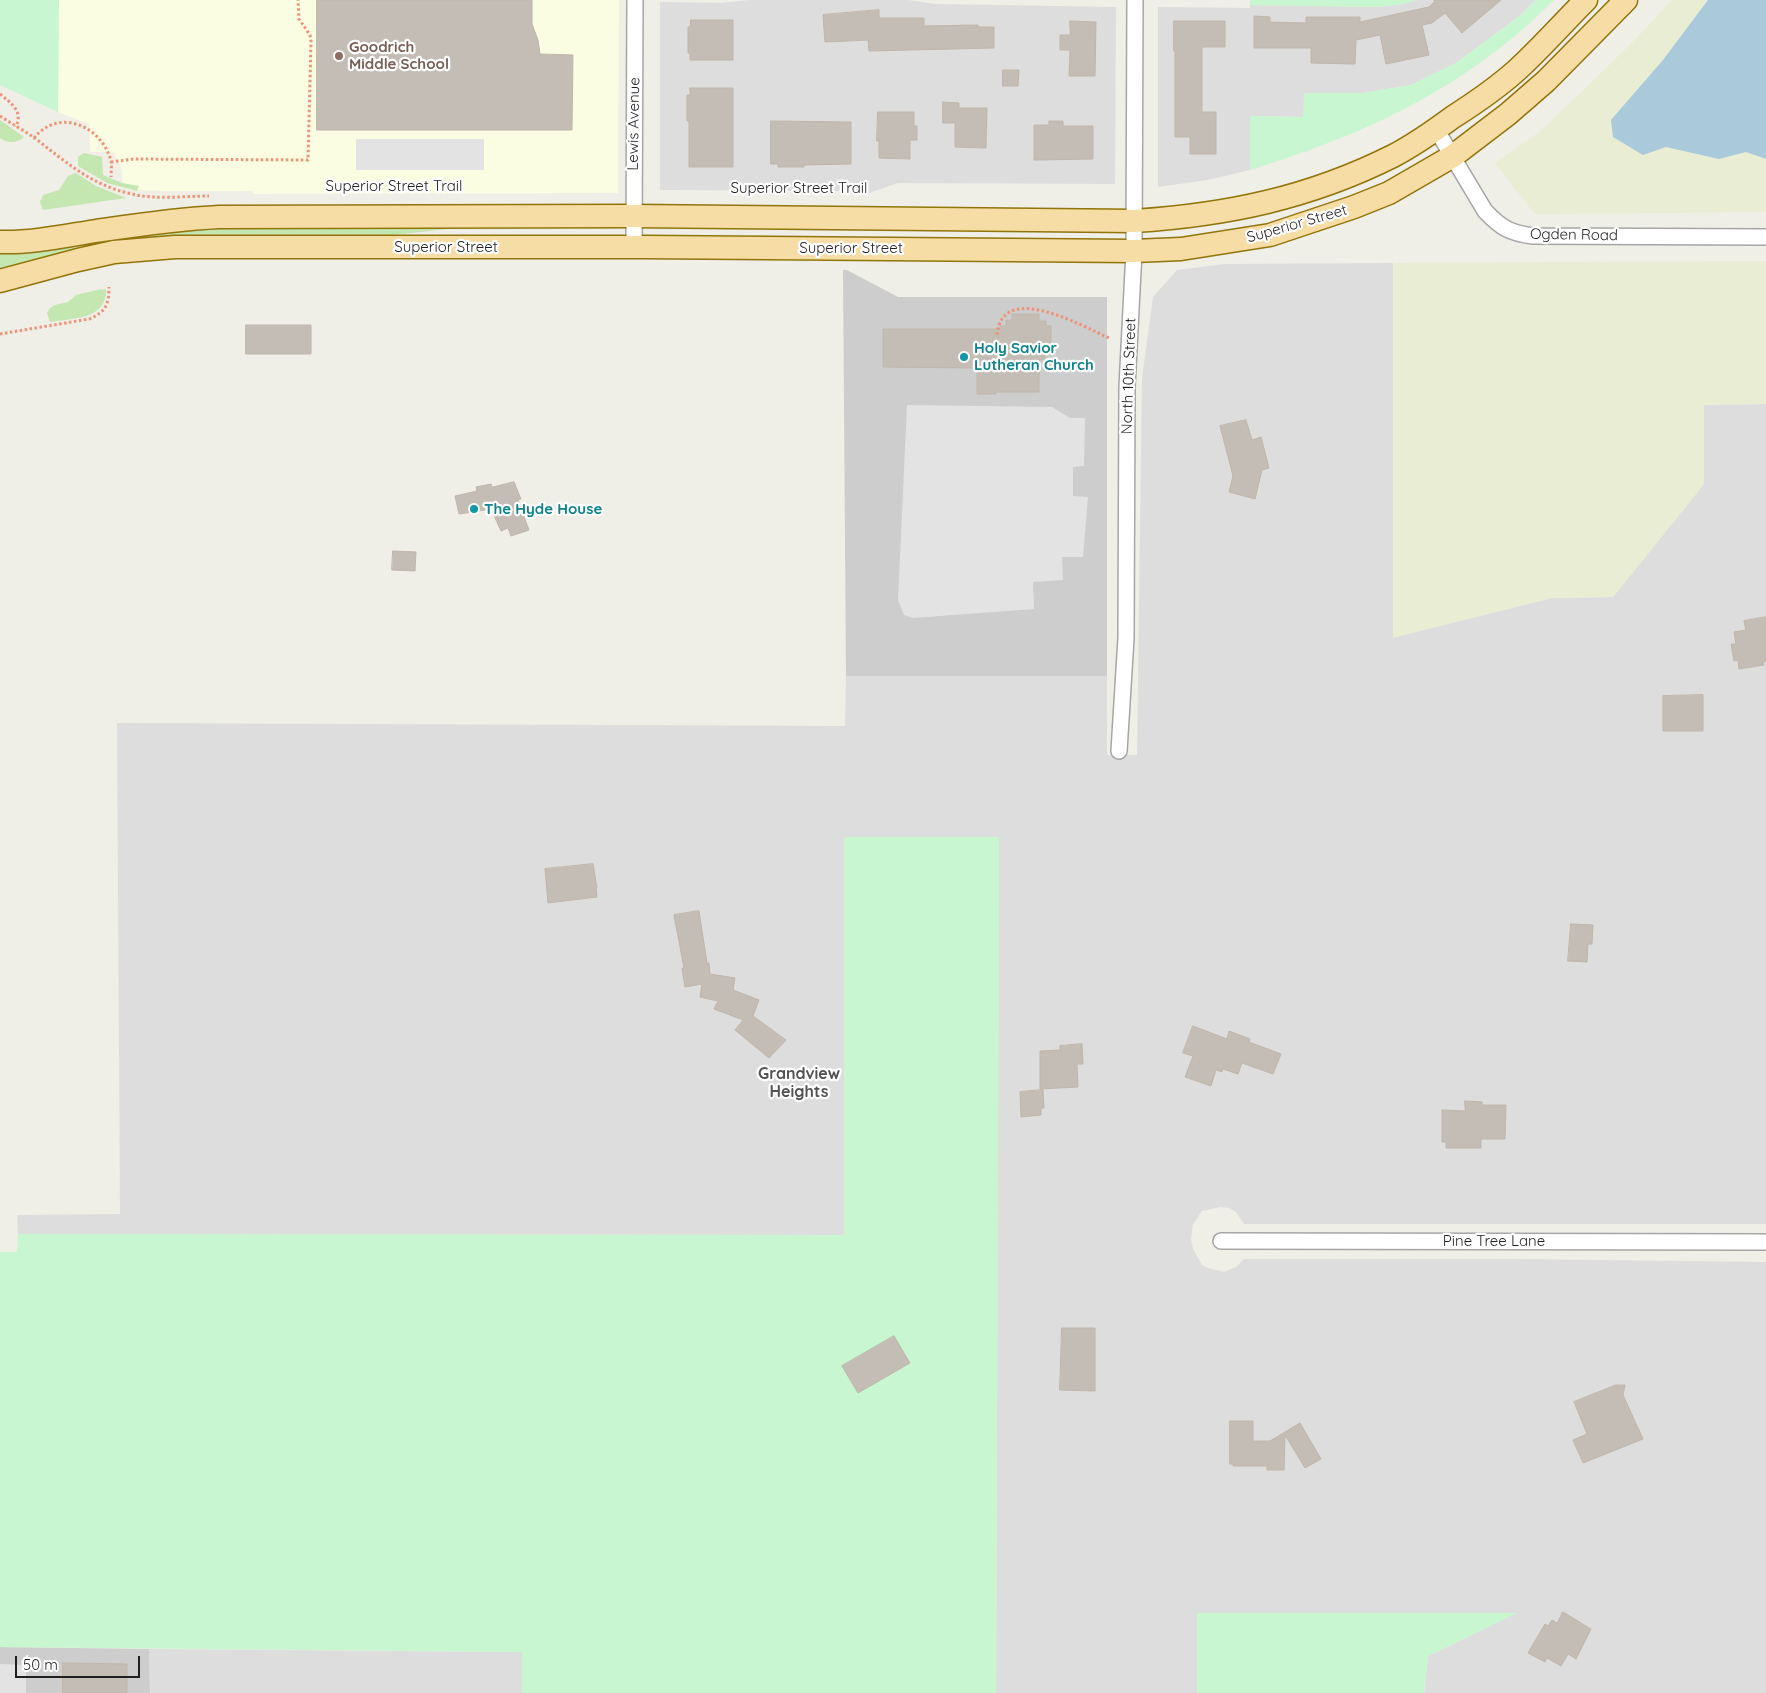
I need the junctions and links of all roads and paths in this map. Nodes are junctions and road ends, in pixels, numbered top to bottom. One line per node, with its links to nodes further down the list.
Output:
1 (298, 0): 12 (path)
2 (635, 0): 15 (street, Lewis Avenue)
3 (1135, 0): 16 (street, North 10th Street)
4 (1586, 0): 9 (main road, Superior Street)
5 (1626, 0): 11 (main road, Superior Street)
6 (0, 94): 8 (path)
7 (0, 116): 8 (path)
8 (16, 127): 10 (path)
9 (1436, 129): 11 (street, Ogden Road); 16 (main road, Superior Street)
10 (34, 138): 12 (path); 14 (path)
11 (1453, 156): 17 (street, Ogden Road); 20 (main road, Superior Street)
12 (111, 162): 13 (path)
13 (111, 176)
14 (218, 196)
15 (633, 216): 16 (main road, Superior Street); 18 (main road, Superior Street); 19 (street, Lewis Avenue)
16 (1134, 221): 20 (street, North 10th Street)
17 (1766, 237)
18 (0, 242)
19 (634, 247): 20 (main road, Superior Street); 21 (main road, Superior Street)
20 (1134, 250): 26 (street, North 10th Street)
21 (0, 281)
22 (109, 287): 23 (path)
23 (0, 334)
24 (997, 335): 25 (path)
25 (1109, 338)
26 (1119, 752)
27 (1221, 1241): 28 (street, Pine Tree Lane)
28 (1766, 1242)

